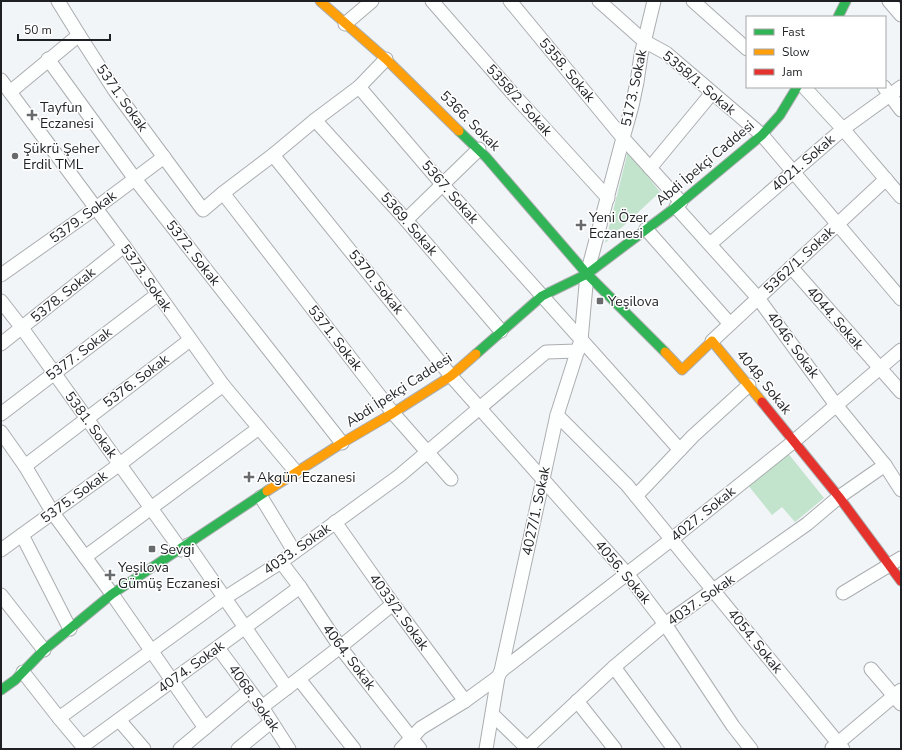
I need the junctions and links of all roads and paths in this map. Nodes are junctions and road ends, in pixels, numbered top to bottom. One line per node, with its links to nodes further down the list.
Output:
1 (58, 1): 14 (street, 5371. Sokak)
2 (320, 1): 13 (main road, 5366. Sokak)
3 (372, 1): 13 (street)
4 (432, 1): 41 (street, 5358/2. Sokak)
5 (510, 1): 30 (street, 5358. Sokak)
6 (599, 1): 15 (street, 5358/1. Sokak)
7 (654, 1): 15 (street, 5173. Sokak)
8 (694, 1): 16 (street)
9 (846, 1): 12 (main road)
10 (889, 1): 11 (street)
11 (901, 15)
12 (838, 16)
13 (345, 24): 18 (main road, 5366. Sokak)
14 (79, 35): 17 (street); 33 (street, 5371. Sokak)
15 (644, 41): 25 (street, 5358/1. Sokak); 30 (street, 5173. Sokak)
16 (746, 48)
17 (48, 59): 24 (street); 36 (street, 5372. Sokak)
18 (386, 59): 20 (street, 5371. Sokak); 31 (main road, 5366. Sokak)
19 (1, 80): 24 (street, 5373. Sokak)
20 (359, 87): 27 (street, 5371. Sokak); 38 (street, 5367. Sokak)
21 (901, 87): 23 (street, 4021. Sokak)
22 (796, 88): 28 (street); 29 (main road, Abdi İpekçi Caddesi)
23 (887, 91): 26 (street); 28 (street, 4021. Sokak)
24 (10, 92): 43 (street, 5373. Sokak)
25 (712, 93): 29 (street, 5358/1. Sokak); 34 (street)
26 (901, 110)
27 (314, 120): 32 (street, 5371. Sokak); 44 (street, 5369. Sokak)
28 (843, 129): 35 (street, 4021. Sokak); 37 (street)
29 (762, 135): 35 (street, 5358/1. Sokak); 42 (main road, Abdi İpekçi Caddesi)
30 (623, 138): 34 (street, 5173. Sokak); 41 (street, 4027/1. Sokak)
31 (479, 149): 38 (street); 50 (main road, 5366. Sokak)
32 (273, 155): 39 (street, 5371. Sokak); 67 (street, 5370. Sokak)
33 (164, 157): 36 (street, 5379. Sokak); 39 (street, 5371. Sokak)
34 (650, 168): 42 (street, 5173. Sokak)
35 (793, 172): 45 (street, 5358/1. Sokak); 47 (street, 4021. Sokak)
36 (135, 179): 43 (street, 5379. Sokak); 80 (street, 5372. Sokak)
37 (886, 179): 40 (street); 45 (street, 5362/1. Sokak)
38 (442, 184): 44 (street); 53 (street, 5367. Sokak)
39 (223, 193): 73 (street, 5371. Sokak)
40 (901, 197)
41 (608, 198): 50 (street, 4027/1. Sokak)
42 (679, 204): 46 (main road, Abdi İpekçi Caddesi); 47 (street, 4046. Sokak)
43 (96, 208): 48 (street, 5373. Sokak); 51 (street, 5379. Sokak)
44 (406, 220): 59 (street, 5369. Sokak)
45 (838, 224): 49 (street, 5362/1. Sokak); 55 (street, 5358/1. Sokak)
46 (646, 229): 50 (main road, Abdi İpekçi Caddesi); 57 (street)
47 (710, 244): 54 (street, 4046. Sokak)
48 (124, 246): 52 (street, 5373. Sokak); 58 (street, 5378. Sokak)
49 (791, 267): 54 (street, 5362/1. Sokak); 65 (street, 4044. Sokak)
50 (587, 274): 53 (main road, Abdi İpekçi Caddesi); 61 (main road); 63 (street, 4027/1. Sokak)
51 (1, 275)
52 (158, 294): 60 (street, 5373. Sokak); 66 (street, 5377. Sokak)
53 (542, 296): 59 (main road, Abdi İpekçi Caddesi); 63 (street, 5367. Sokak)
54 (758, 298): 57 (street, 5362/1. Sokak); 71 (street, 4046. Sokak)
55 (901, 299)
56 (1, 301): 58 (street, 5381. Sokak)
57 (730, 324): 61 (street, 5362/1. Sokak)
58 (22, 328): 62 (street, 5378. Sokak); 66 (street, 5381. Sokak)
59 (501, 331): 67 (main road, Abdi İpekçi Caddesi)
60 (190, 340): 68 (street, 5373. Sokak); 76 (street, 5376. Sokak)
61 (712, 341): 69 (main road, 4048. Sokak)
62 (1, 344)
63 (579, 345): 72 (street, 4033. Sokak); 75 (street, 4027/1. Sokak); 81 (street, 5367. Sokak)
64 (901, 350): 65 (street, 4027. Sokak)
65 (879, 368): 70 (street, 4044. Sokak); 71 (street, 4027. Sokak)
66 (54, 373): 74 (street, 5377. Sokak); 76 (street, 5381. Sokak)
67 (451, 376): 72 (street, 5370. Sokak); 73 (main road, Abdi İpekçi Caddesi)
68 (223, 385): 77 (street, 5373. Sokak); 83 (street, 5375. Sokak)
69 (749, 385): 79 (main road, 4048. Sokak); 81 (street)
70 (901, 392)
71 (836, 405): 79 (street, 4027. Sokak); 84 (street, 4046. Sokak)
72 (480, 408): 82 (street, 4033. Sokak); 88 (street, 4056. Sokak)
73 (393, 413): 80 (main road, Abdi İpekçi Caddesi); 82 (street, 5371. Sokak)
74 (1, 414)
75 (557, 416): 88 (street, 4027/1. Sokak); 90 (street, 4054. Sokak)
76 (87, 419): 83 (street, 5381. Sokak); 85 (street, 5376. Sokak)
77 (259, 428): 86 (street, 5373. Sokak); 93 (street)
78 (1, 432): 85 (street)
79 (793, 442): 92 (main road, 4048. Sokak); 97 (street, 4027. Sokak)
80 (342, 443): 86 (main road, Abdi İpekçi Caddesi)
81 (680, 450): 90 (street)
82 (427, 452): 87 (street, 5371. Sokak); 95 (street, 4033. Sokak)
83 (120, 464): 93 (street, 5381. Sokak); 94 (street, 5375. Sokak)
84 (885, 465): 89 (street, 4046. Sokak); 92 (street, 4037. Sokak)
85 (25, 466): 94 (street)
86 (296, 472): 91 (main road, Abdi İpekçi Caddesi)
87 (451, 479)
88 (542, 479): 105 (street, 4056. Sokak); 123 (street, 4027/1. Sokak)
89 (901, 489)
90 (636, 496): 97 (street, 4054. Sokak)
91 (260, 497): 98 (main road, Abdi İpekçi Caddesi); 100 (street)
92 (838, 497): 104 (main road, 4048. Sokak); 108 (street, 4037. Sokak)
93 (151, 508): 98 (street, 5381. Sokak); 101 (street)
94 (53, 513): 96 (street, 5375. Sokak); 101 (street)
95 (335, 522): 100 (street, 4033. Sokak); 113 (street, 4033/2. Sokak)
96 (22, 535): 99 (street, 5375. Sokak); 116 (street)
97 (672, 539): 105 (street, 4027. Sokak); 108 (street, 4054. Sokak)
98 (184, 547): 110 (main road, Abdi İpekçi Caddesi); 112 (street, 5381. Sokak)
99 (1, 550)
100 (294, 551): 103 (street, 4033. Sokak)
101 (85, 556): 110 (street)
102 (901, 558): 104 (street)
103 (281, 562): 107 (street, 4064. Sokak); 112 (street, 4033. Sokak)
104 (890, 565): 106 (main road, 4048. Sokak); 109 (street)
105 (628, 574): 114 (street, 4056. Sokak); 123 (street, 4027. Sokak)
106 (901, 581)
107 (300, 588): 115 (street, 4074. Sokak); 118 (street, 4064. Sokak)
108 (714, 591): 114 (street, 4037. Sokak); 140 (street, 4054. Sokak)
109 (843, 593)
110 (112, 594): 116 (main road, Abdi İpekçi Caddesi); 120 (street)
111 (1, 595): 119 (street)
112 (225, 598): 115 (street, 5381. Sokak); 120 (street, 4033. Sokak)
113 (393, 604): 118 (street); 131 (street, 4033/2. Sokak)
114 (665, 624): 121 (street, 4037. Sokak); 153 (street, 4056. Sokak)
115 (246, 627): 117 (street, 4074. Sokak); 127 (street, 5381. Sokak)
116 (70, 629): 119 (main road, Abdi İpekçi Caddesi)
117 (218, 648): 126 (street, 4074. Sokak); 129 (street, 4068. Sokak)
118 (340, 648): 125 (street); 139 (street, 4064. Sokak)
119 (44, 650): 124 (main road, Abdi İpekçi Caddesi)
120 (152, 651): 126 (street); 135 (street, 4033. Sokak)
121 (614, 667): 132 (street, 4037. Sokak); 152 (street)
122 (871, 669): 130 (street)
123 (499, 674): 131 (street, 4027. Sokak); 134 (street, 4027/1. Sokak)
124 (19, 676): 128 (main road, Abdi İpekçi Caddesi); 135 (street)
125 (299, 679): 127 (street); 146 (street)
126 (172, 681): 136 (street, 4074. Sokak); 138 (street)
127 (287, 688): 133 (street)
128 (1, 691)
129 (249, 691): 133 (street, 4068. Sokak); 138 (street)
130 (898, 696): 140 (street)
131 (465, 700): 139 (street, 4027. Sokak)
132 (577, 701): 150 (street, 4037. Sokak); 151 (street)
133 (262, 708): 137 (street, 4068. Sokak)
134 (493, 715): 149 (street, 4027/1. Sokak); 150 (street)
135 (59, 718): 141 (street)
136 (119, 720): 141 (street, 4074. Sokak); 142 (street)
137 (271, 722): 144 (street); 145 (street, 4068. Sokak)
138 (205, 728): 143 (street)
139 (411, 738): 147 (street, 4027. Sokak); 148 (street, 4064. Sokak)
140 (837, 747)
141 (84, 748)
142 (144, 749)
143 (180, 749)
144 (238, 749)
145 (290, 749)
146 (354, 749)
147 (401, 749)
148 (420, 749)
149 (486, 749)
150 (528, 749)
151 (615, 749)
152 (674, 749)
153 (750, 749)

